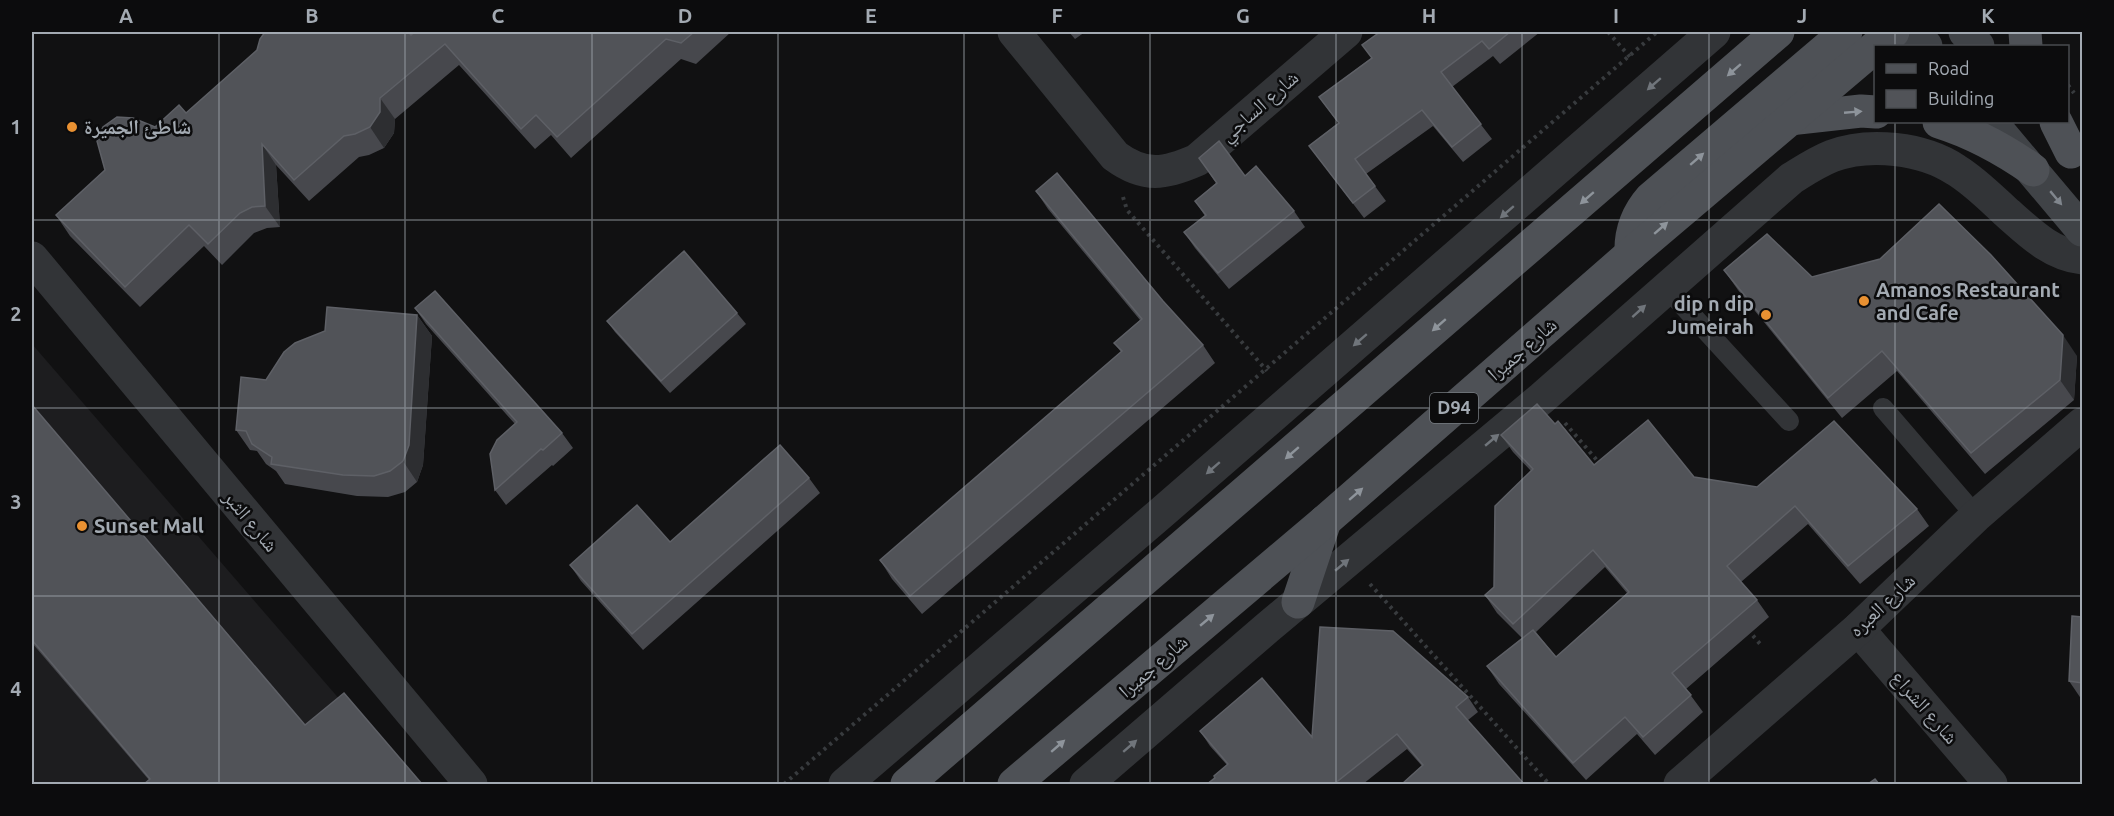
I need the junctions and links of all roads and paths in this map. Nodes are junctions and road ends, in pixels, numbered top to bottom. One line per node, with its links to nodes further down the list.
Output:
1 (1014, 32): 21 (street)
2 (1346, 32): 21 (street, شارع الساجي)
3 (1658, 32): 28 (path)
4 (1714, 32): 30 (street, one-way to 30)
5 (1778, 32): 45 (main road, one-way to 45)
6 (1846, 32): 24 (main road, one-way to 6)
7 (1893, 32): 10 (main road, شارع جميرا / D94)
8 (1913, 32): 11 (street)
9 (1965, 32): 12 (street)
10 (1877, 45)
11 (1925, 45)
12 (1977, 45)
13 (1874, 48): 15 (main road, شارع جميرا / D94)
14 (1874, 112): 15 (main road, one-way to 14)
15 (1789, 119): 24 (main road, شارع جميرا / D94, one-way to 15)
16 (1942, 123): 22 (main road)
17 (1992, 123): 22 (street)
18 (2045, 123): 20 (street)
19 (2057, 123): 20 (main road)
20 (2077, 159)
21 (1127, 165): 28 (path)
22 (2033, 170): 23 (street, one-way to 23)
23 (2082, 230)
24 (1631, 254): 36 (main road, شارع جميرا / D94, one-way to 24)
25 (32, 258): 42 (street, شارع الثبر)
26 (2082, 258): 27 (street)
27 (1666, 287): 29 (street, one-way to 27); 32 (lane)
28 (1266, 369): 30 (path); 43 (path)
29 (1542, 398): 34 (path); 38 (street, one-way to 29)
30 (1289, 401): 44 (street, one-way to 44)
31 (1883, 408): 35 (lane)
32 (1789, 421)
33 (2082, 424): 35 (street, شارع العبره)
34 (1604, 467)
35 (1976, 516): 40 (street, شارع العبره)
36 (1324, 521): 38 (main road); 46 (main road, شارع جميرا / D94, one-way to 36)
37 (1364, 577): 48 (path)
38 (1298, 602): 47 (street, one-way to 38)
39 (1746, 627): 41 (path)
40 (1858, 629): 49 (street, شارع العبره); 50 (street, شارع الشراع)
41 (1761, 645)
42 (471, 784)
43 (784, 784)
44 (845, 784)
45 (908, 784)
46 (1014, 784)
47 (1086, 784)
48 (1549, 784)
49 (1680, 784)
50 (1991, 784)

